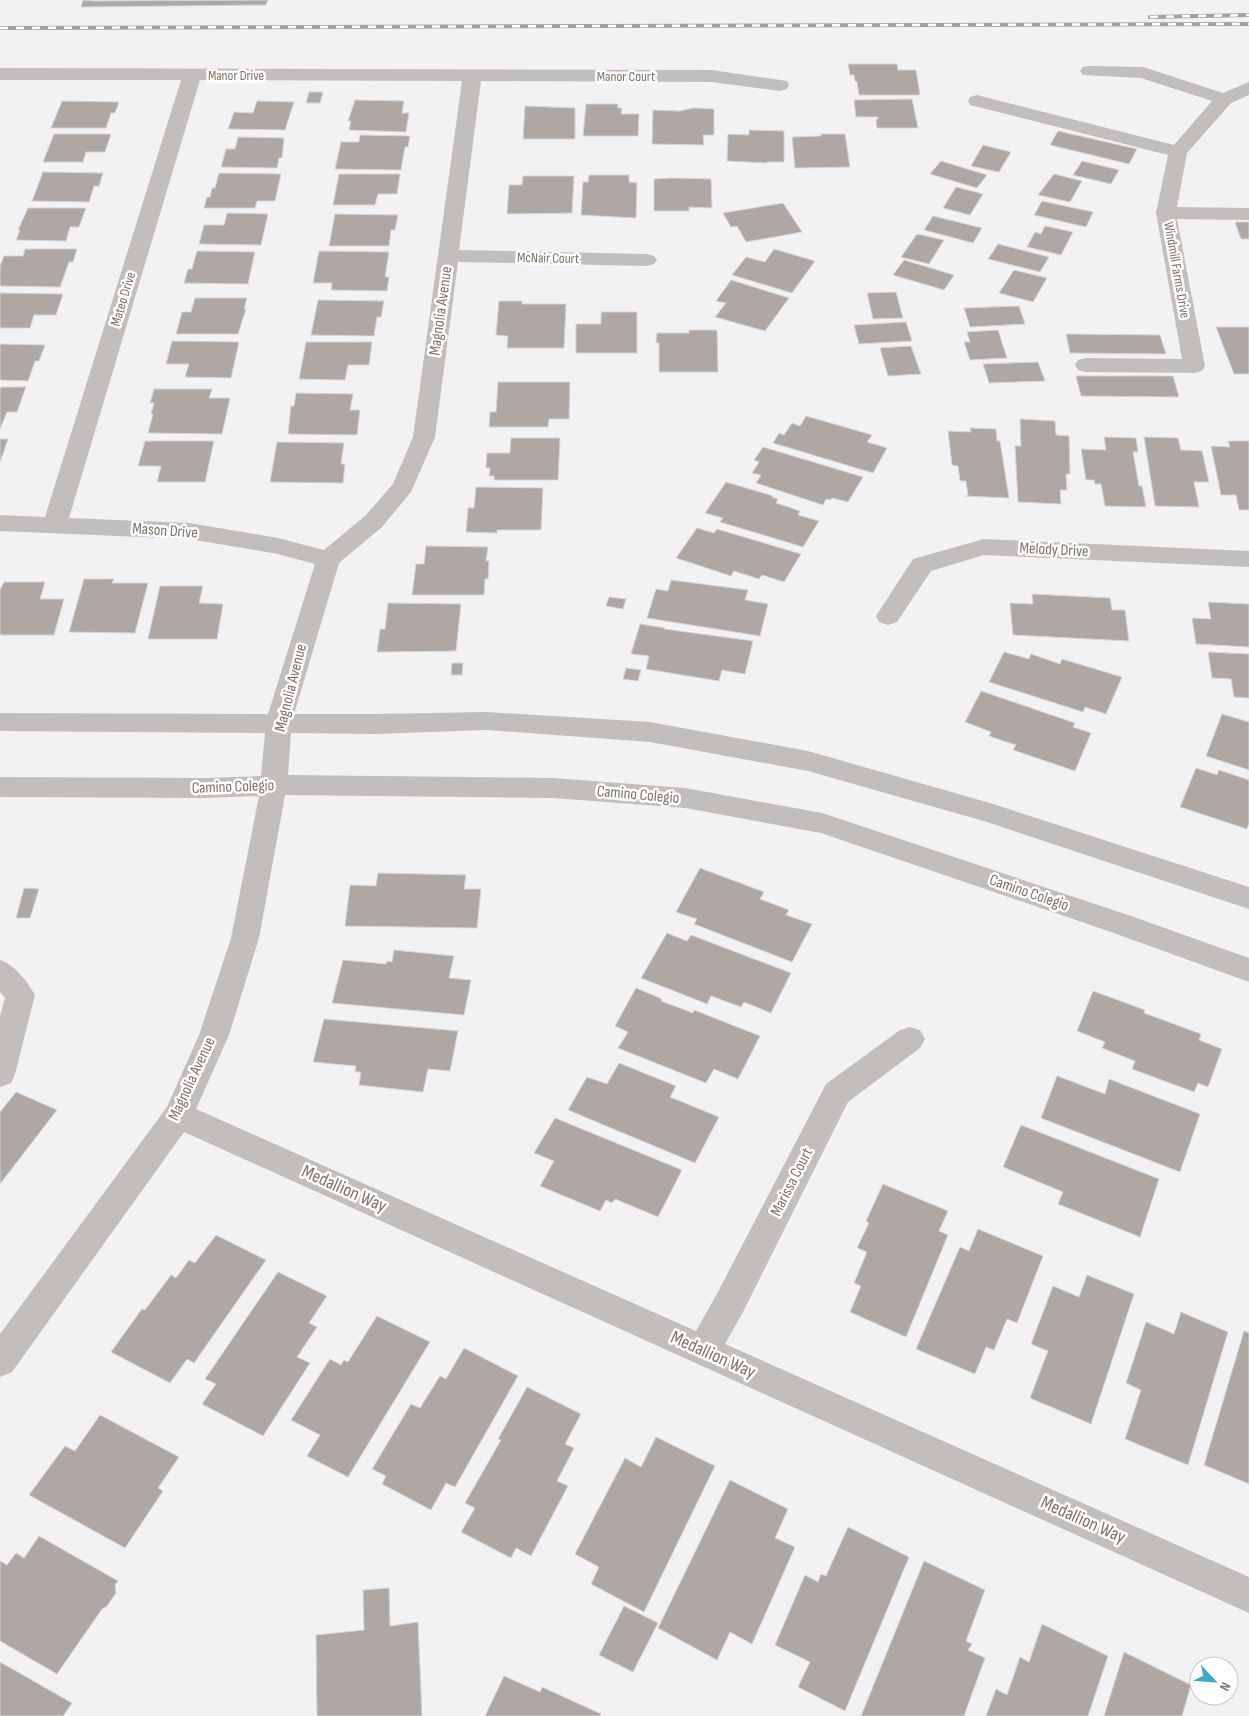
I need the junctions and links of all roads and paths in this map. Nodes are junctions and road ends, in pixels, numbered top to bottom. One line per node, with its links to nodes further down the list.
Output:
1 (1089, 71): 7 (street)
2 (0, 74): 3 (street, Manor Drive)
3 (192, 75): 4 (street, Manor Drive); 16 (street, Mateo Drive)
4 (472, 76): 5 (street, Manor Court); 12 (street, Magnolia Avenue)
5 (780, 85)
6 (1249, 88): 7 (street, Windmill Farms Drive)
7 (1224, 98): 9 (street, Windmill Farms Drive)
8 (977, 101): 9 (street)
9 (1178, 152): 10 (street, Windmill Farms Drive)
10 (1166, 213): 11 (street); 14 (street, Windmill Farms Drive)
11 (1249, 214)
12 (448, 256): 13 (street, McNair Court); 17 (street, Magnolia Avenue)
13 (647, 260)
14 (1086, 365)
15 (0, 523): 16 (street, Mason Drive)
16 (54, 524): 17 (street, Mason Drive)
17 (328, 559): 21 (street, Magnolia Avenue)
18 (1249, 559): 19 (street, Melody Drive)
19 (888, 616)
20 (0, 722): 21 (street)
21 (279, 722): 22 (street, Magnolia Avenue); 24 (street)
22 (274, 785): 23 (street, Camino Colegio); 25 (street, Camino Colegio); 29 (street, Magnolia Avenue)
23 (0, 787)
24 (1249, 898)
25 (1249, 970)
26 (0, 972): 28 (street)
27 (910, 1039): 30 (street, Marissa Court)
28 (0, 1074)
29 (178, 1115): 30 (street, Medallion Way); 31 (street, Magnolia Avenue)
30 (703, 1350): 32 (street, Medallion Way)
31 (0, 1361)
32 (1249, 1595)

